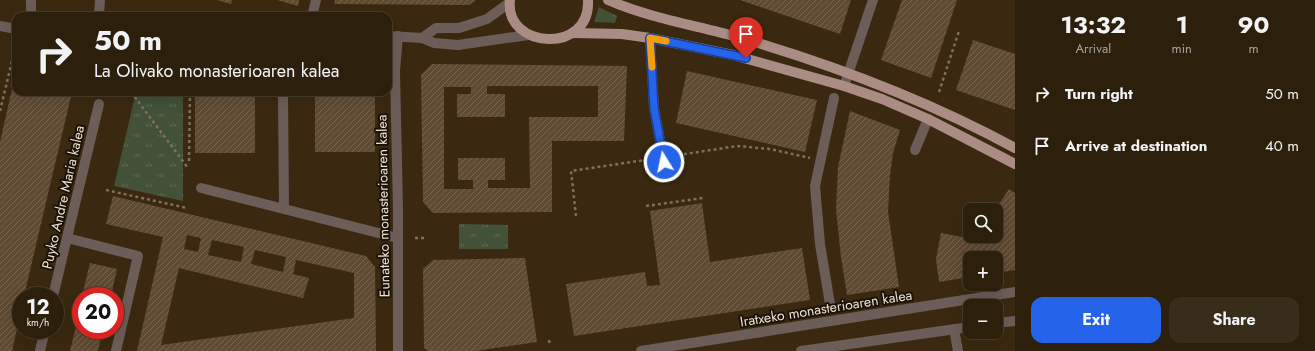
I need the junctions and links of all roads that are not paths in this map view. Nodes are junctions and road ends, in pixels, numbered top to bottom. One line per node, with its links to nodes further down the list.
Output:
1 (31, 0): 8 (street)
2 (100, 0): 9 (street)
3 (316, 0): 10 (street)
4 (588, 0): 13 (main road)
5 (608, 0): 18 (main road)
6 (873, 0): 18 (street)
7 (509, 2): 14 (main road); 16 (street)
8 (31, 12)
9 (100, 12)
10 (313, 12)
11 (0, 26): 12 (street)
12 (12, 28)
13 (573, 33): 14 (main road); 17 (main road)
14 (528, 35): 16 (street)
15 (393, 36): 16 (street); 31 (street, Eunateko monasterioaren kalea)
16 (422, 38)
17 (650, 38): 19 (main road); 26 (street)
18 (849, 73): 19 (street); 24 (main road)
19 (844, 86): 23 (main road)
20 (283, 96): 29 (street)
21 (834, 98): 34 (street)
22 (99, 104): 30 (street, Puyko Andre Maria kalea)
23 (928, 119): 25 (street); 27 (main road)
24 (1015, 148)
25 (915, 150)
26 (660, 164)
27 (1015, 164)
28 (201, 188): 29 (street)
29 (284, 209): 31 (street)
30 (67, 238): 32 (street, Puyko Andre Maria kalea); 41 (street)
31 (398, 238): 42 (street, Eunateko monasterioaren kalea)
32 (55, 287)
33 (1015, 292): 43 (street, Iratxeko monasterioaren kalea)
34 (830, 304)
35 (1015, 321): 36 (street)
36 (1003, 323)
37 (963, 328): 38 (street)
38 (954, 329): 44 (street); 45 (street)
39 (43, 339): 40 (street)
40 (40, 351)
41 (116, 351)
42 (398, 351)
43 (641, 351)
44 (801, 351)
45 (958, 351)

